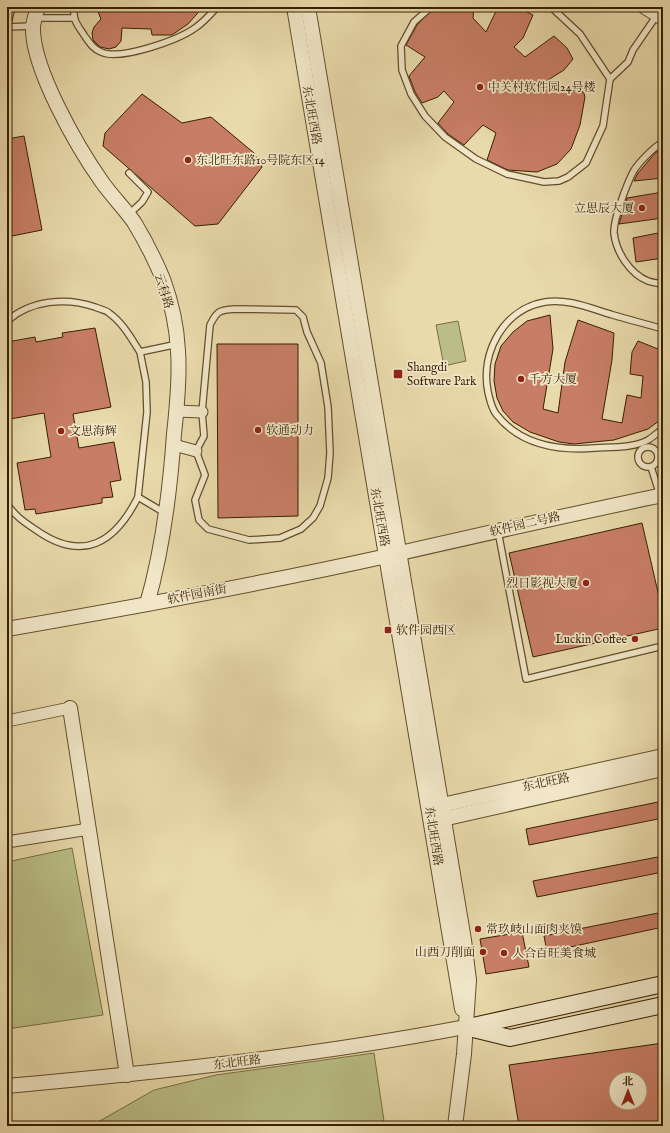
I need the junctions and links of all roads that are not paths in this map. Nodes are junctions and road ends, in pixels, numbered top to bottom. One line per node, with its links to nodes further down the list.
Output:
1 (12, 7): 10 (lane)
2 (74, 7): 11 (lane)
3 (217, 7): 11 (lane)
4 (294, 7): 34 (street, 东北旺西路)
5 (308, 7): 34 (street, 东北旺西路)
6 (432, 7): 12 (lane)
7 (551, 7): 12 (lane)
8 (645, 7): 9 (street)
9 (660, 16): 12 (lane)
10 (35, 17): 11 (lane); 15 (street, 云科路)
11 (73, 18)
12 (610, 79)
13 (663, 142): 16 (lane)
14 (129, 173): 15 (lane)
15 (128, 215): 19 (street, 云科路)
16 (663, 284)
17 (7, 321): 20 (lane)
18 (663, 329): 24 (lane)
19 (178, 344): 20 (lane); 21 (street, 云科路)
20 (140, 352): 30 (lane)
21 (176, 411): 22 (street); 25 (street, 云科路)
22 (202, 412): 26 (lane); 26 (lane)
23 (663, 429): 24 (lane)
24 (644, 444): 27 (lane); 28 (lane)
25 (174, 445): 26 (street); 32 (street, 云科路)
26 (196, 451)
27 (661, 452): 28 (lane)
28 (651, 467): 29 (lane)
29 (662, 495): 33 (street, 软件园二号路)
30 (138, 497): 31 (lane); 32 (lane)
31 (7, 504)
32 (166, 513): 35 (street, 云科路)
33 (498, 530): 34 (street, 软件园二号路); 37 (lane)
34 (393, 554): 35 (street, 软件园南街); 42 (street, 东北旺西路)
35 (147, 604): 36 (street, 软件园南街)
36 (7, 629)
37 (663, 646)
38 (70, 708): 39 (street); 43 (street)
39 (7, 721)
40 (663, 756): 42 (street, 东北旺路)
41 (663, 770): 42 (street, 东北旺路)
42 (436, 814): 47 (street, 东北旺西路)
43 (89, 829): 44 (street); 48 (street)
44 (7, 842)
45 (663, 984): 47 (main road, 东北旺路)
46 (663, 1005): 47 (main road, 东北旺路)
47 (465, 1027): 48 (street, 东北旺路); 50 (street, 东北旺西路)
48 (127, 1075): 49 (street, 东北旺路)
49 (7, 1086)
50 (454, 1126)

